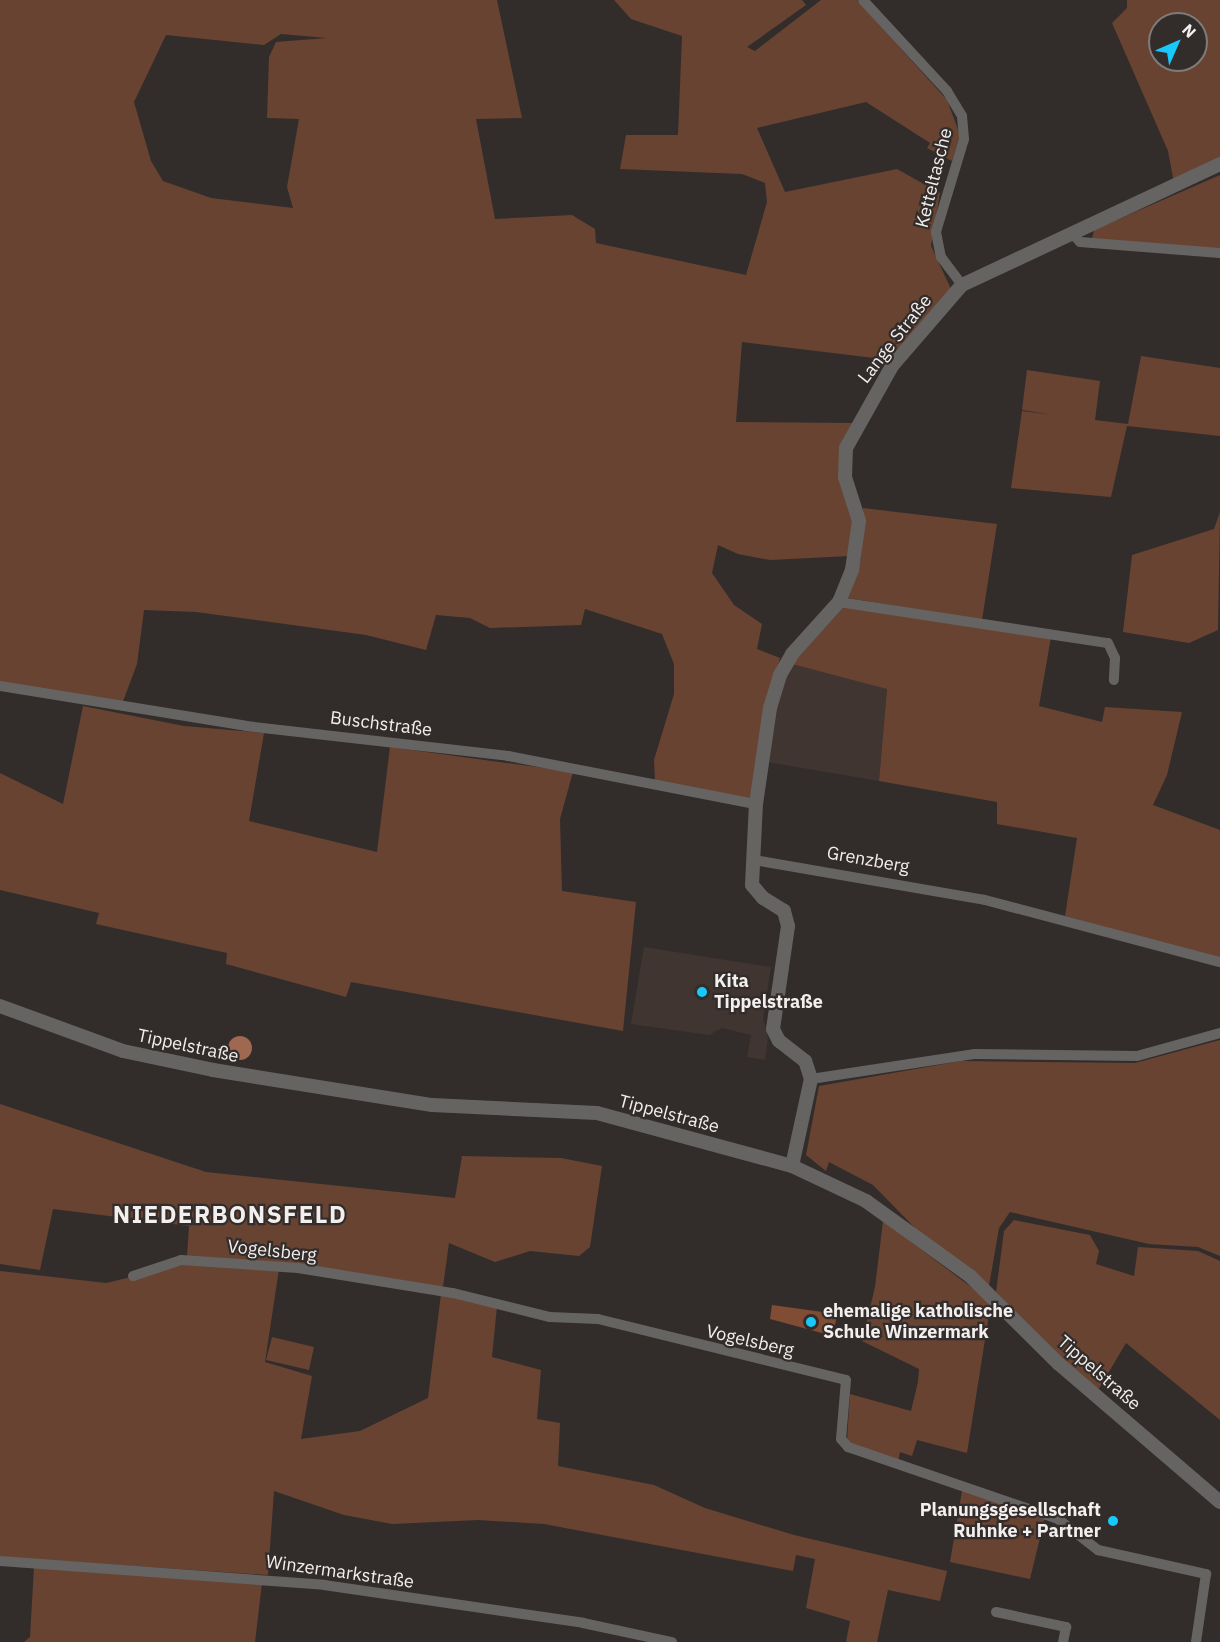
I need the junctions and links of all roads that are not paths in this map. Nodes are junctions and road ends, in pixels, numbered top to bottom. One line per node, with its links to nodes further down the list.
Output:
1 (862, 0): 5 (street, Ketteltasche)
2 (1220, 164): 3 (street, Lange Straße)
3 (1071, 232): 4 (street); 5 (street, Lange Straße)
4 (1220, 253)
5 (962, 285): 6 (street, Lange Straße)
6 (839, 602): 7 (street); 9 (street, Lange Straße)
7 (1114, 680)
8 (0, 686): 9 (street, Buschstraße)
9 (756, 804): 10 (street, Lange Straße)
10 (754, 860): 11 (street, Grenzberg); 14 (street)
11 (1220, 962)
12 (0, 1006): 15 (street, Tippelstraße)
13 (1220, 1033): 14 (street)
14 (811, 1079): 15 (street)
15 (792, 1166): 17 (street, Tippelstraße)
16 (133, 1276): 22 (street, Vogelsberg)
17 (1220, 1502)
18 (0, 1561): 20 (street, Winzermarkstraße)
19 (996, 1612): 21 (street)
20 (672, 1642)
21 (1063, 1642)
22 (1196, 1642)

